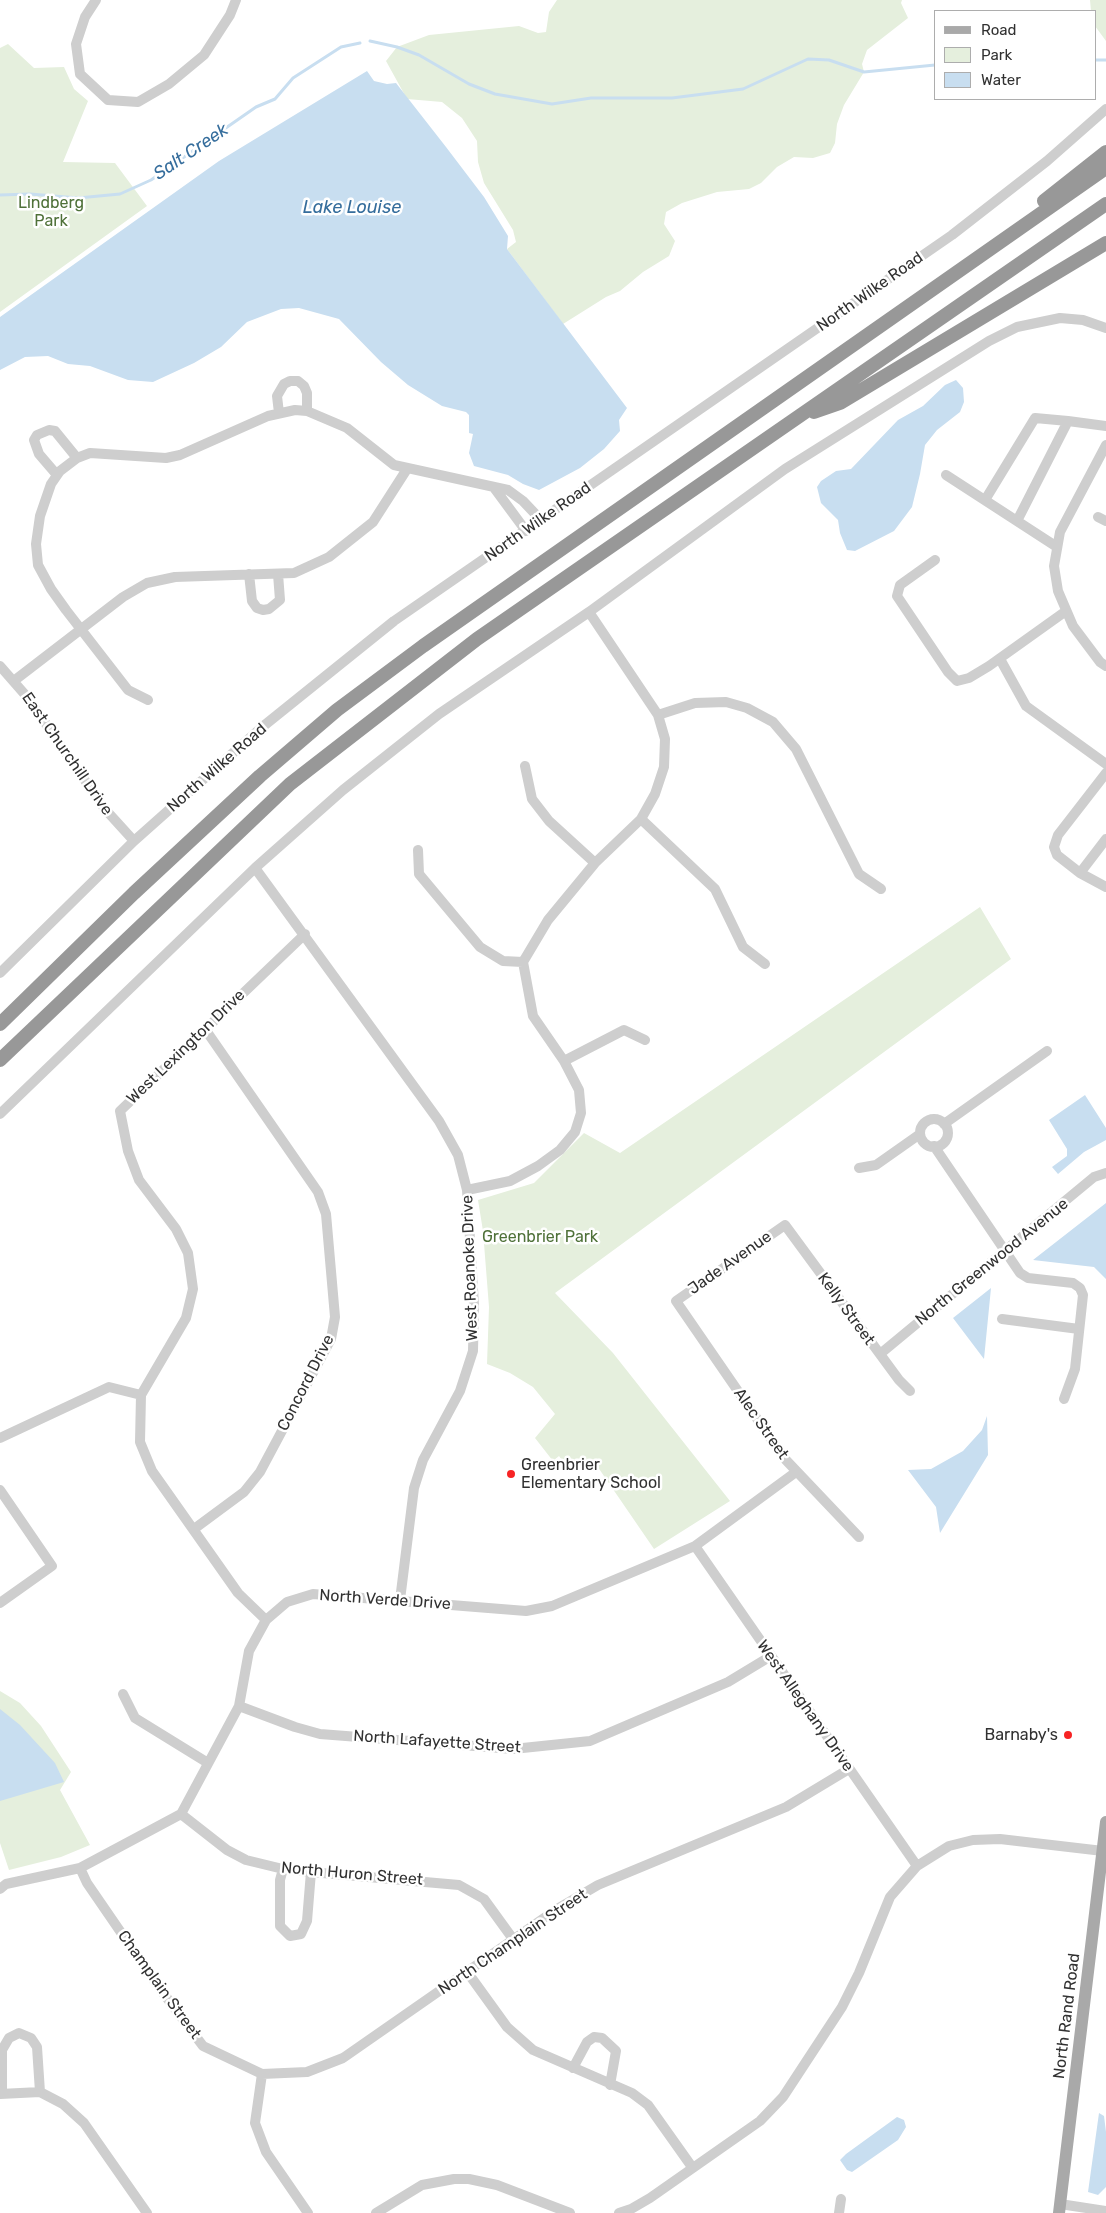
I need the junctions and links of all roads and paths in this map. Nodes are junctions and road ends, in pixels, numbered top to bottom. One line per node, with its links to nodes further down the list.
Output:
1 (96, 0): 2 (street)
2 (236, 0)
3 (1106, 109): 22 (street, North Wilke Road)
4 (1106, 152): 8 (highway)
5 (1106, 168): 8 (highway)
6 (1106, 204): 12 (highway)
7 (1106, 243): 12 (highway)
8 (921, 297): 54 (highway)
9 (1106, 328): 30 (street)
10 (307, 411): 11 (street); 11 (street); 17 (street)
11 (279, 413): 16 (street)
12 (797, 418): 58 (highway)
13 (1068, 421): 14 (street); 21 (street); 23 (street)
14 (1106, 426)
15 (1106, 444): 25 (street)
16 (77, 458): 18 (street); 18 (street)
17 (407, 469): 20 (street); 28 (street)
18 (57, 475): 31 (street)
19 (946, 475): 21 (street)
20 (495, 489): 22 (street); 24 (street)
21 (985, 500): 23 (street)
22 (541, 520): 24 (street, North Wilke Road)
23 (1017, 521): 25 (street)
24 (526, 531): 43 (street, North Wilke Road)
25 (1057, 547): 29 (street)
26 (936, 560): 32 (street)
27 (249, 574): 28 (street); 28 (street); 31 (street)
28 (278, 574)
29 (1066, 611): 32 (street); 34 (street)
30 (588, 612): 37 (street); 46 (street)
31 (81, 630): 35 (street); 36 (street)
32 (1000, 658): 38 (street)
33 (0, 666): 35 (street, East Churchill Drive)
34 (1106, 666)
35 (15, 680): 43 (street, East Churchill Drive)
36 (148, 700)
37 (658, 715): 41 (street); 49 (street)
38 (1106, 764)
39 (524, 766): 45 (street)
40 (1106, 773): 47 (street)
41 (641, 819): 45 (street); 52 (street)
42 (1106, 839): 47 (street)
43 (134, 842): 53 (street, North Wilke Road)
44 (418, 850): 51 (street)
45 (595, 863): 51 (street)
46 (255, 868): 50 (street, West Roanoke Drive); 60 (street)
47 (1080, 873): 48 (street)
48 (1106, 887)
49 (881, 889)
50 (305, 934): 55 (street, West Lexington Drive); 66 (street, West Roanoke Drive)
51 (523, 962): 59 (street)
52 (765, 964)
53 (0, 973)
54 (0, 1024)
55 (205, 1029): 74 (street, West Lexington Drive); 79 (street, Concord Drive)
56 (645, 1040): 59 (street)
57 (1047, 1051): 61 (street)
58 (0, 1060)
59 (564, 1061): 66 (street)
60 (0, 1114)
61 (944, 1124): 62 (street); 63 (street)
62 (920, 1134): 63 (street); 64 (street)
63 (934, 1146): 68 (street)
64 (859, 1168)
65 (1106, 1173): 68 (street, North Greenwood Avenue)
66 (467, 1190): 82 (street, West Roanoke Drive)
67 (784, 1225): 69 (street, Jade Avenue); 72 (street, Kelly Street)
68 (1004, 1251): 71 (street); 72 (street, North Greenwood Avenue)
69 (676, 1301): 77 (street, Alec Street)
70 (1002, 1319): 71 (street)
71 (1079, 1329): 75 (street)
72 (880, 1354): 73 (street, Kelly Street)
73 (910, 1391)
74 (141, 1395): 76 (street); 79 (street, West Lexington Drive)
75 (1064, 1399)
76 (0, 1438)
77 (796, 1472): 80 (street, Alec Street); 81 (street, North Verde Drive)
78 (0, 1490): 83 (street)
79 (194, 1529): 84 (street, West Lexington Drive)
80 (859, 1536)
81 (695, 1546): 82 (street, North Verde Drive); 85 (street, West Alleghany Drive)
82 (400, 1600): 84 (street, North Verde Drive)
83 (0, 1604)
84 (266, 1620): 87 (street, North Verde Drive)
85 (771, 1656): 87 (street, North Lafayette Street); 89 (street, West Alleghany Drive)
86 (123, 1694): 88 (street)
87 (239, 1706): 88 (street, North Verde Drive)
88 (208, 1763): 90 (street, North Verde Drive)
89 (849, 1769): 93 (street, West Alleghany Drive); 98 (street, North Champlain Street)
90 (182, 1814): 94 (street); 95 (street, North Huron Street)
91 (1106, 1822): 92 (main road, North Rand Road)
92 (1102, 1851): 93 (street); 107 (main road, North Rand Road)
93 (917, 1866): 105 (street)
94 (80, 1868): 97 (street); 101 (street, Champlain Street)
95 (283, 1869): 96 (street, North Huron Street); 96 (street)
96 (311, 1872): 98 (street, North Huron Street)
97 (0, 1889)
98 (513, 1939): 99 (street, North Champlain Street)
99 (468, 1973): 100 (street); 101 (street, North Champlain Street)
100 (573, 2068): 102 (street); 102 (street)
101 (262, 2074): 110 (street)
102 (610, 2084): 105 (street)
103 (40, 2092): 104 (street); 104 (street); 108 (street)
104 (1, 2094)
105 (692, 2167): 113 (street)
106 (841, 2199): 114 (street)
107 (1060, 2209): 109 (street)
108 (142, 2211)
109 (1106, 2211)
110 (308, 2213)
111 (376, 2213): 112 (street)
112 (570, 2213)
113 (619, 2213)
114 (840, 2213)

